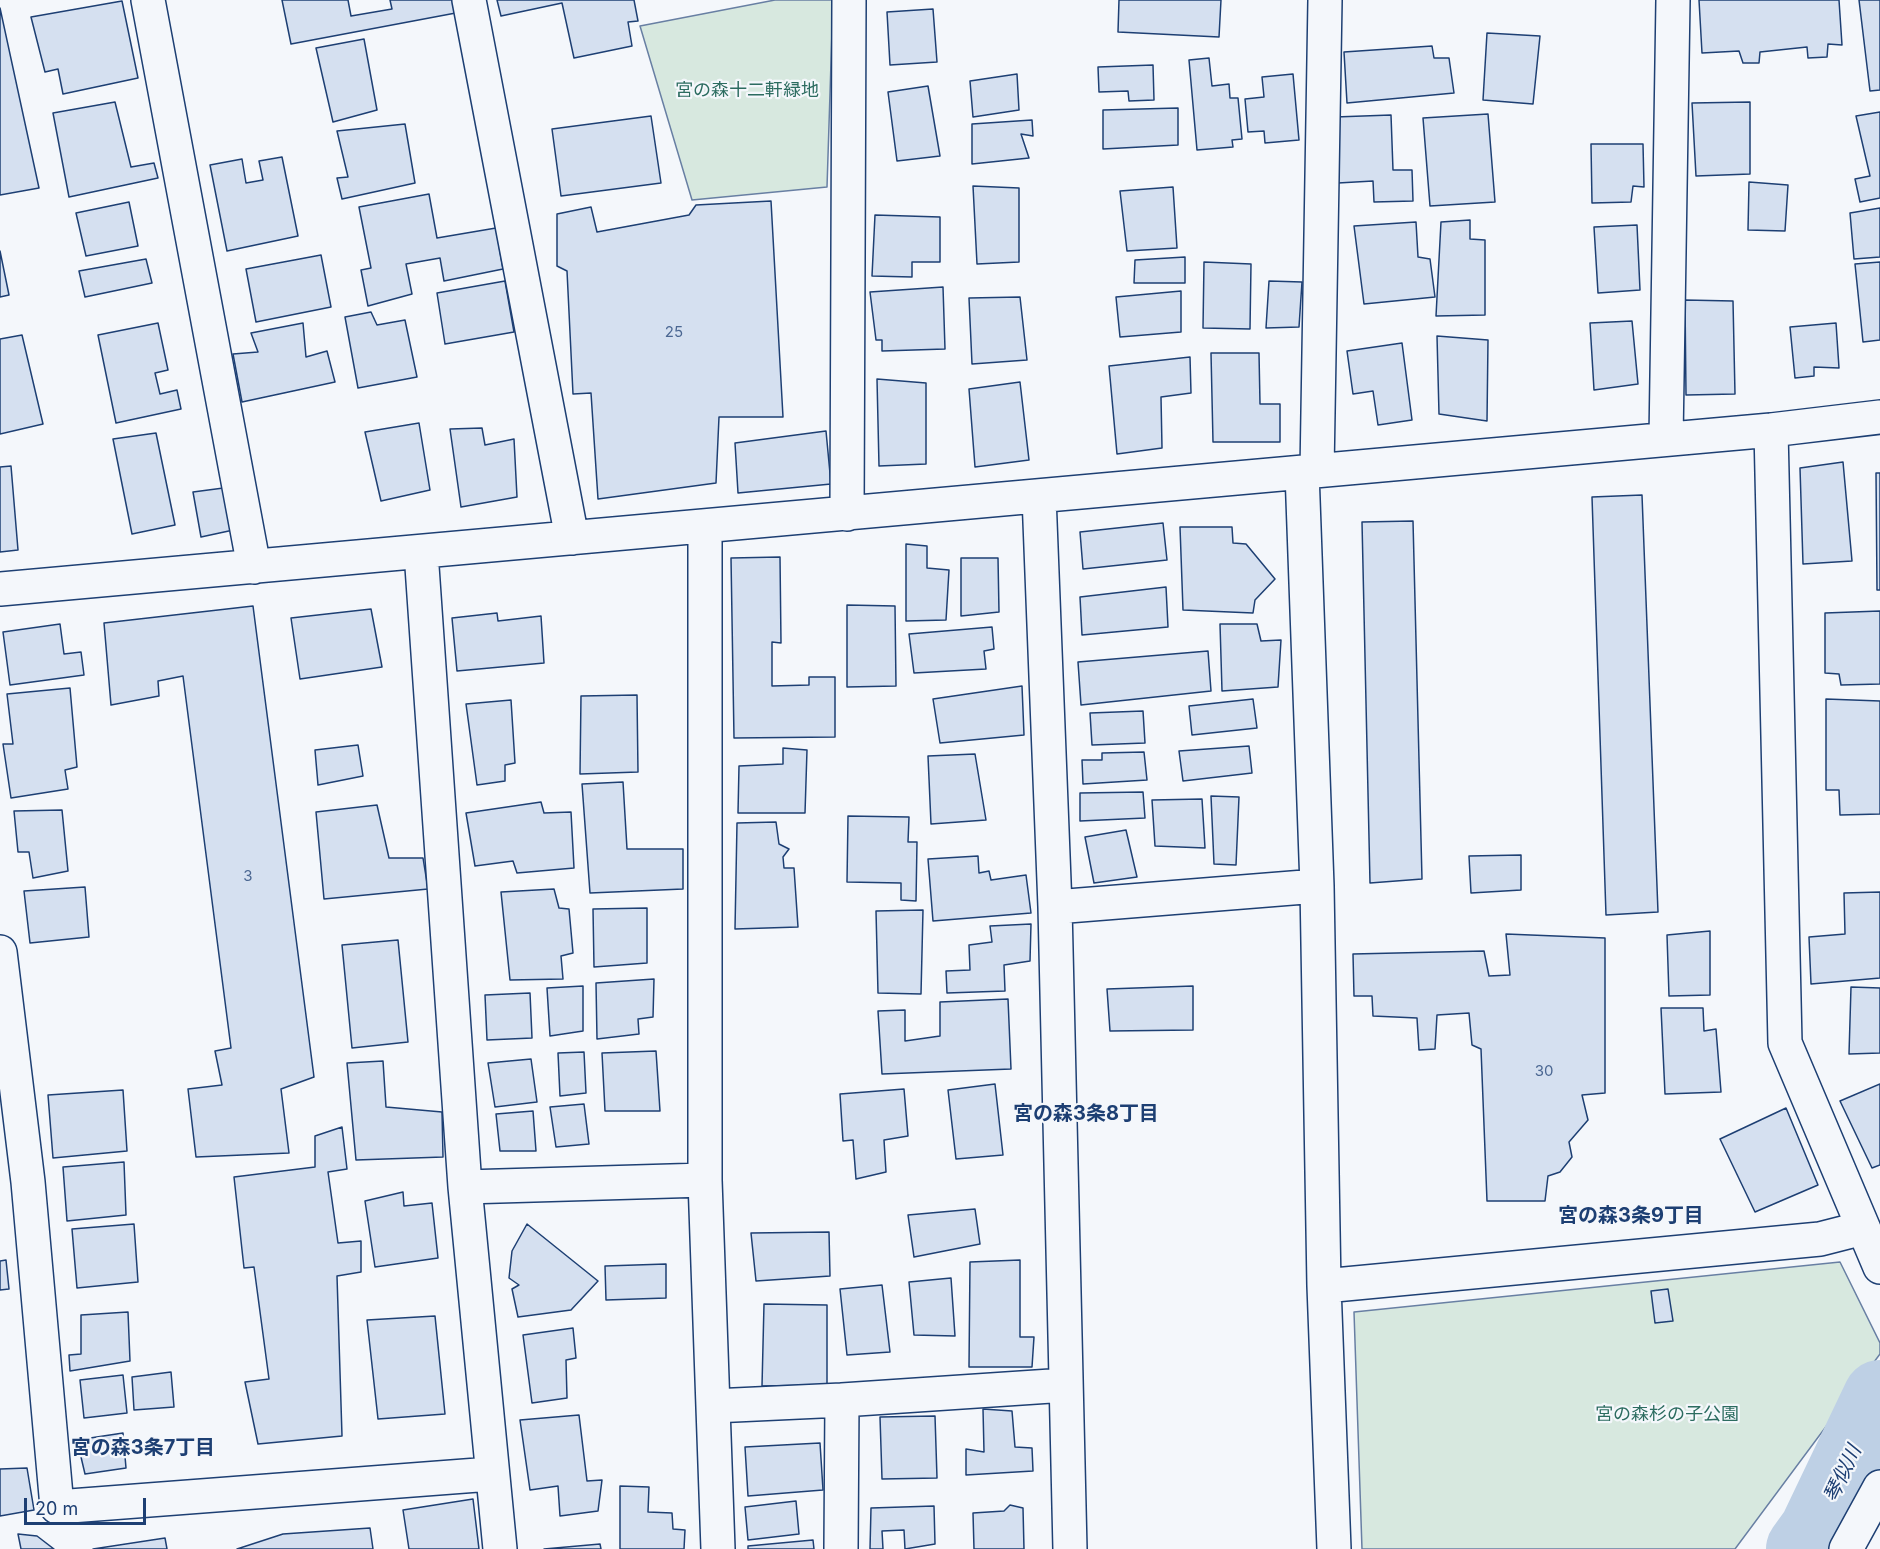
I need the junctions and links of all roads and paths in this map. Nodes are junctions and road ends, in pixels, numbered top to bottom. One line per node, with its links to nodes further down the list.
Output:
1 (148, 0): 15 (street)
2 (469, 0): 13 (street)
3 (849, 0): 11 (street)
4 (1324, 0): 9 (street)
5 (1673, 0): 8 (street)
6 (1880, 417): 7 (street)
7 (1771, 430): 8 (street); 22 (street)
8 (1666, 439): 9 (street)
9 (1309, 471): 10 (street); 17 (street)
10 (1040, 496): 11 (street); 18 (street)
11 (847, 514): 12 (street)
12 (705, 526): 13 (street); 20 (street)
13 (572, 538): 14 (street)
14 (421, 552): 15 (street); 21 (street)
15 (254, 567): 16 (street)
16 (0, 589)
17 (1317, 886): 18 (street); 24 (street)
18 (1056, 907): 25 (street)
19 (0, 952): 28 (street)
20 (705, 1180): 21 (street); 27 (street)
21 (465, 1187): 28 (street)
22 (1863, 1228): 23 (street); 24 (street)
23 (1880, 1267)
24 (1324, 1286): 34 (street)
25 (1066, 1384): 26 (street); 33 (street)
26 (842, 1400): 27 (street); 32 (street)
27 (713, 1407): 31 (street)
28 (491, 1474): 30 (street)
29 (1880, 1487): 35 (street)
30 (500, 1549)
31 (718, 1549)
32 (841, 1549)
33 (1070, 1549)
34 (1334, 1549)
35 (1846, 1549)

